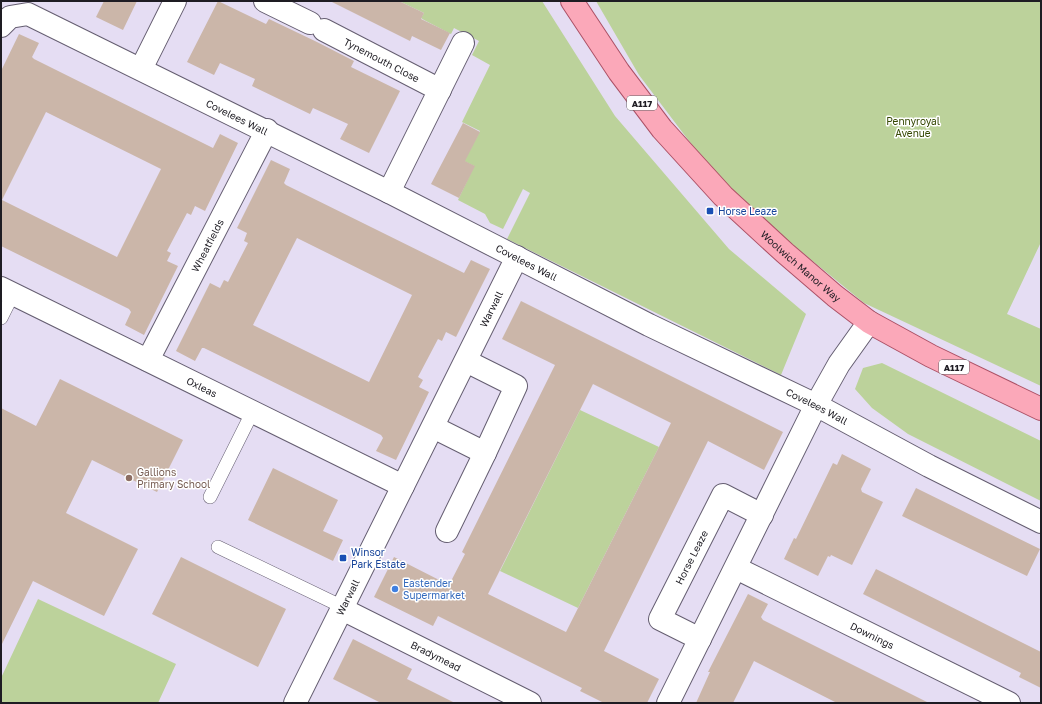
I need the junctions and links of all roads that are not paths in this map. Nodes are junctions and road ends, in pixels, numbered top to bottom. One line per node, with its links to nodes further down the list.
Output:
1 (175, 1): 6 (street)
2 (265, 1): 7 (street, Tynemouth Close)
3 (572, 1): 13 (main road, Woolwich Manor Way / A117)
4 (6, 21): 6 (street, Covelees Wall)
5 (463, 43): 7 (street)
6 (141, 69): 8 (street, Covelees Wall)
7 (440, 90): 9 (street)
8 (266, 130): 9 (street, Covelees Wall); 14 (street, Wheatfields)
9 (389, 192): 10 (street, Covelees Wall)
10 (518, 257): 15 (street, Warwall); 16 (street, Covelees Wall)
11 (7, 292): 12 (lane); 14 (street, Oxleas)
12 (1, 318)
13 (869, 322): 16 (street); 17 (main road, Woolwich Manor Way / A117)
14 (148, 360): 18 (street, Oxleas)
15 (466, 361): 19 (street, Warwall); 20 (street)
16 (816, 405): 23 (street); 24 (street, Covelees Wall)
17 (1041, 409)
18 (253, 411): 21 (street, Oxleas); 22 (lane)
19 (433, 427): 20 (street); 21 (street, Warwall)
20 (484, 453): 25 (street)
21 (403, 486): 28 (street, Warwall)
22 (210, 497)
23 (762, 515): 27 (street); 29 (street, Horse Leaze)
24 (1041, 522)
25 (447, 531)
26 (218, 547): 28 (lane)
27 (736, 568): 29 (street); 30 (street, Downings)
28 (342, 608): 31 (street, Warwall); 32 (street, Bradymead)
29 (700, 639): 33 (street)
30 (984, 698): 34 (street, Downings)
31 (295, 703)
32 (530, 703)
33 (668, 703)
34 (1009, 703)

